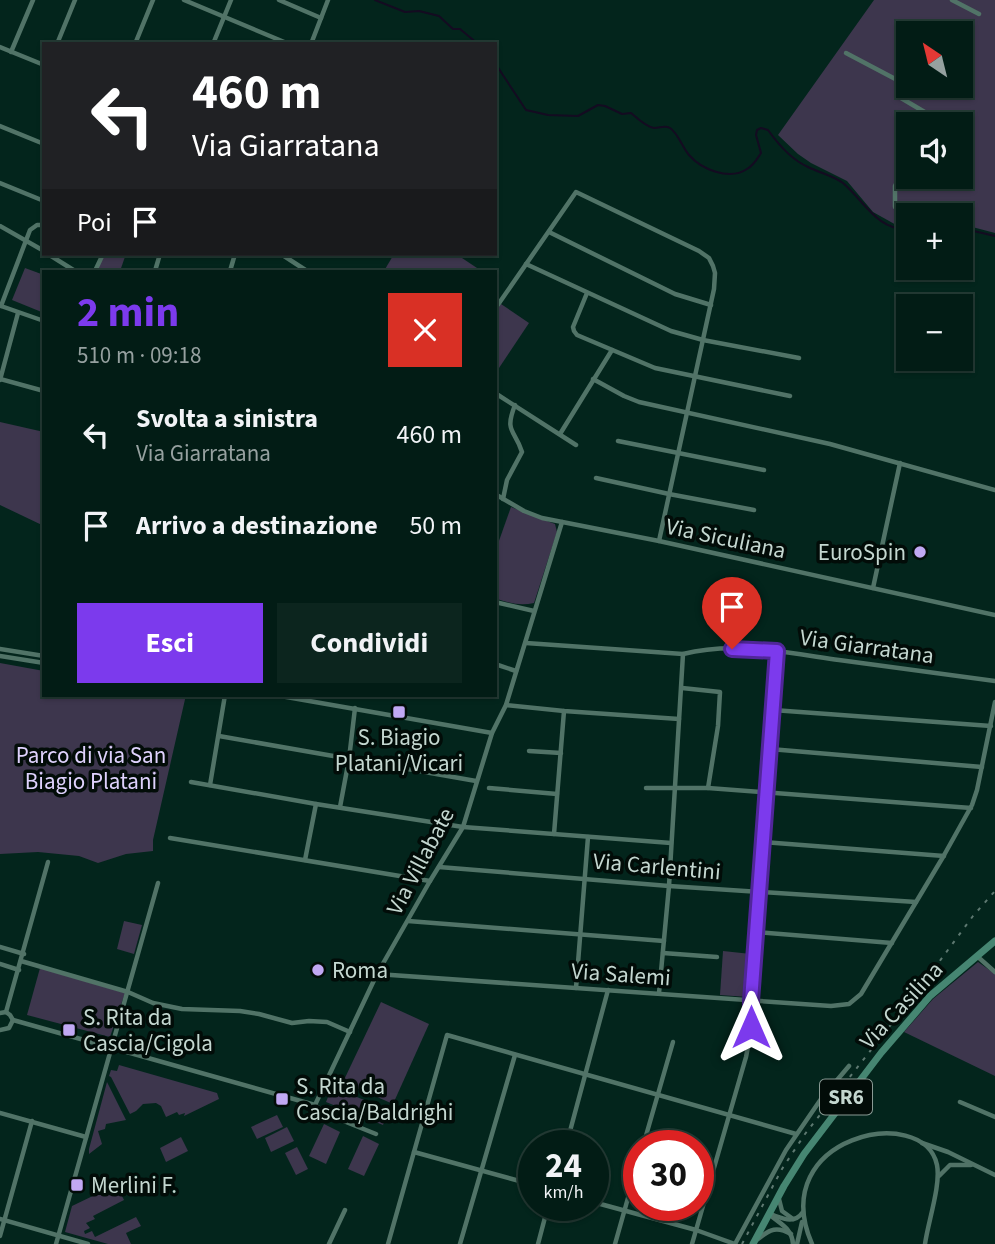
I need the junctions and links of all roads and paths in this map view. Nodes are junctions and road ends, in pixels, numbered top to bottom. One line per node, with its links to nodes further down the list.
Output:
1 (33, 0): 18 (street)
2 (75, 0): 12 (street)
3 (153, 0): 13 (street)
4 (184, 0): 10 (street)
5 (232, 0): 10 (street)
6 (279, 0): 11 (street)
7 (328, 0): 11 (street)
8 (952, 0): 9 (street)
9 (979, 14)
10 (225, 17): 14 (street); 15 (street)
11 (321, 18): 16 (street)
12 (58, 42)
13 (136, 42)
14 (214, 42)
15 (284, 42)
16 (312, 42)
17 (0, 47): 18 (street)
18 (11, 51): 20 (street)
19 (846, 53): 21 (street)
20 (42, 64)
21 (925, 112)
22 (0, 126): 23 (street)
23 (42, 143)
24 (0, 183): 26 (street)
25 (896, 184): 27 (street)
26 (42, 200)
27 (895, 207)
28 (42, 225): 31 (street)
29 (0, 226): 31 (street)
30 (549, 232): 35 (street); 39 (street); 39 (street)
31 (26, 240): 32 (street); 40 (street)
32 (42, 250)
33 (52, 256): 36 (street)
34 (284, 256): 37 (street)
35 (526, 264): 38 (street); 41 (street)
36 (73, 270)
37 (305, 270)
38 (587, 292): 44 (street); 45 (street)
39 (711, 305): 44 (street)
40 (0, 306): 42 (street)
41 (497, 306)
42 (18, 313): 43 (street); 49 (street)
43 (42, 320)
44 (703, 340): 46 (street); 47 (street)
45 (611, 350): 47 (street); 48 (street)
46 (799, 358)
47 (694, 376): 52 (street); 54 (street)
48 (593, 379): 54 (street); 55 (street)
49 (0, 380): 50 (street)
50 (42, 390)
51 (497, 394): 53 (street)
52 (790, 396)
53 (514, 405): 55 (street); 65 (street)
54 (686, 413): 58 (street); 59 (street)
55 (560, 434): 57 (street)
56 (618, 441): 58 (street)
57 (576, 444)
58 (678, 452): 60 (street); 63 (street)
59 (900, 463): 62 (street); 69 (street)
60 (764, 470)
61 (596, 478): 63 (street)
62 (995, 490)
63 (669, 494): 66 (street); 68 (street)
64 (497, 495): 65 (street, Via Siculiana)
65 (503, 499): 67 (street, Via Siculiana)
66 (754, 510)
67 (562, 522): 68 (street, Via Siculiana); 71 (street, Via Villabate)
68 (659, 541): 69 (street, Via Siculiana)
69 (873, 588): 72 (street, Via Siculiana)
70 (497, 603): 71 (street)
71 (534, 611): 73 (street, Via Villabate)
72 (995, 615)
73 (526, 643): 76 (street, Via Giarratana); 81 (street, Via Villabate)
74 (0, 649): 78 (street)
75 (777, 651): 76 (street, Via Giarratana); 82 (street, Via Giarratana); 89 (street)
76 (683, 654): 83 (street)
77 (0, 656): 79 (street)
78 (42, 656)
79 (42, 663)
80 (497, 665): 81 (street)
81 (516, 671): 87 (street, Via Villabate)
82 (995, 681)
83 (682, 688): 91 (street); 106 (street)
84 (225, 697): 94 (street)
85 (287, 697): 88 (street)
86 (995, 702): 92 (street)
87 (506, 705): 90 (street); 93 (street, Via Villabate)
88 (355, 708): 93 (street); 98 (street)
89 (773, 710): 92 (street); 95 (street)
90 (564, 711): 91 (street); 97 (street)
91 (679, 719): 105 (street)
92 (991, 726): 99 (street)
93 (492, 733): 100 (street, Via Villabate)
94 (219, 736): 98 (street); 102 (street)
95 (770, 750): 99 (street); 107 (street)
96 (529, 751): 97 (street)
97 (561, 753): 108 (street)
98 (349, 759): 100 (street); 110 (street)
99 (982, 767): 111 (street)
100 (476, 781): 112 (street, Via Villabate)
101 (191, 782): 102 (street)
102 (210, 785): 109 (street)
103 (489, 788): 108 (street)
104 (646, 788): 105 (street)
105 (674, 788): 106 (street); 117 (street)
106 (708, 788): 107 (street)
107 (766, 792): 111 (street); 116 (street)
108 (557, 794): 113 (street)
109 (316, 804): 110 (street); 119 (street)
110 (340, 807): 112 (street)
111 (971, 808): 118 (street)
112 (463, 827): 113 (street); 121 (street, Via Villabate)
113 (554, 834): 114 (street)
114 (588, 837): 117 (street); 122 (street)
115 (170, 838): 119 (street)
116 (763, 842): 118 (street); 126 (street)
117 (671, 843): 125 (street)
118 (944, 856): 127 (street)
119 (305, 860): 123 (street)
120 (48, 862): 136 (street)
121 (439, 867): 122 (street, Via Carlentini); 123 (street, Via Villabate)
122 (585, 878): 125 (street, Via Carlentini); 130 (street)
123 (430, 881): 128 (street, Via Villabate)
124 (158, 883): 146 (street)
125 (669, 886): 126 (street, Via Carlentini); 131 (street)
126 (760, 892): 127 (street, Via Carlentini); 129 (street)
127 (916, 902): 133 (street)
128 (408, 921): 130 (street); 143 (street, Via Villabate)
129 (757, 932): 133 (street); 148 (street)
130 (581, 934): 131 (street); 144 (street)
131 (664, 940): 135 (street)
132 (995, 941): 137 (main road, Via Casilina / SR6)
133 (892, 943): 148 (street, Via Salemi)
134 (0, 947): 136 (street)
135 (663, 953): 138 (street); 147 (street)
136 (24, 954): 139 (street)
137 (977, 956): 142 (street); 177 (main road, Via Casilina / SR6)
138 (717, 957)
139 (21, 961): 141 (street); 146 (street)
140 (0, 964): 141 (street)
141 (19, 970): 149 (street)
142 (995, 972)
143 (377, 974): 144 (street, Via Salemi); 152 (street, Via Villabate)
144 (576, 988): 145 (street, Via Salemi)
145 (608, 990): 147 (street, Via Salemi); 157 (street)
146 (128, 992): 152 (street); 154 (street)
147 (659, 993): 148 (street, Via Salemi)
148 (751, 1001): 162 (street)
149 (3, 1012): 150 (street)
150 (13, 1020): 151 (street); 154 (street)
151 (0, 1030)
152 (350, 1032): 160 (street, Via Villabate)
153 (673, 1042): 158 (street)
154 (113, 1047): 160 (street); 169 (street)
155 (515, 1055): 157 (street); 171 (street); 173 (street)
156 (849, 1066): 168 (street, Via Casilina)
157 (586, 1074): 158 (street); 165 (street)
158 (657, 1094): 162 (street); 166 (street)
159 (960, 1102): 163 (street)
160 (315, 1105): 167 (street)
161 (0, 1113): 164 (street)
162 (729, 1114): 168 (street); 186 (street)
163 (995, 1117)
164 (32, 1121): 169 (street); 182 (street)
165 (570, 1130)
166 (647, 1130)
167 (376, 1134)
168 (796, 1134): 199 (street, Via Casilina)
169 (86, 1137): 189 (street)
170 (919, 1141): 172 (street); 175 (street); 179 (street)
171 (414, 1152): 173 (street); 194 (street)
172 (975, 1166): 174 (street); 175 (street)
173 (481, 1171): 176 (street); 195 (street)
174 (995, 1175)
175 (938, 1177): 202 (street)
176 (518, 1181)
177 (778, 1197): 180 (main road, Via Casilina / SR6); 183 (street)
178 (345, 1210): 193 (street)
179 (803, 1211): 183 (street); 200 (street); 201 (street)
180 (769, 1214): 183 (street); 187 (street); 190 (main road, Via Casilina / SR6)
181 (623, 1215): 197 (street)
182 (2, 1219): 188 (street); 189 (street)
183 (793, 1220)
184 (544, 1221): 196 (street)
185 (662, 1221): 186 (street)
186 (696, 1230): 198 (street); 199 (street)
187 (791, 1234): 190 (street); 200 (street)
188 (0, 1236)
189 (59, 1236): 191 (street); 192 (street)
190 (754, 1243)
191 (56, 1244)
192 (88, 1244)
193 (328, 1244)
194 (388, 1244)
195 (460, 1244)
196 (538, 1244)
197 (615, 1244)
198 (692, 1244)
199 (735, 1244)
200 (795, 1244)
201 (812, 1244)
202 (925, 1244)

